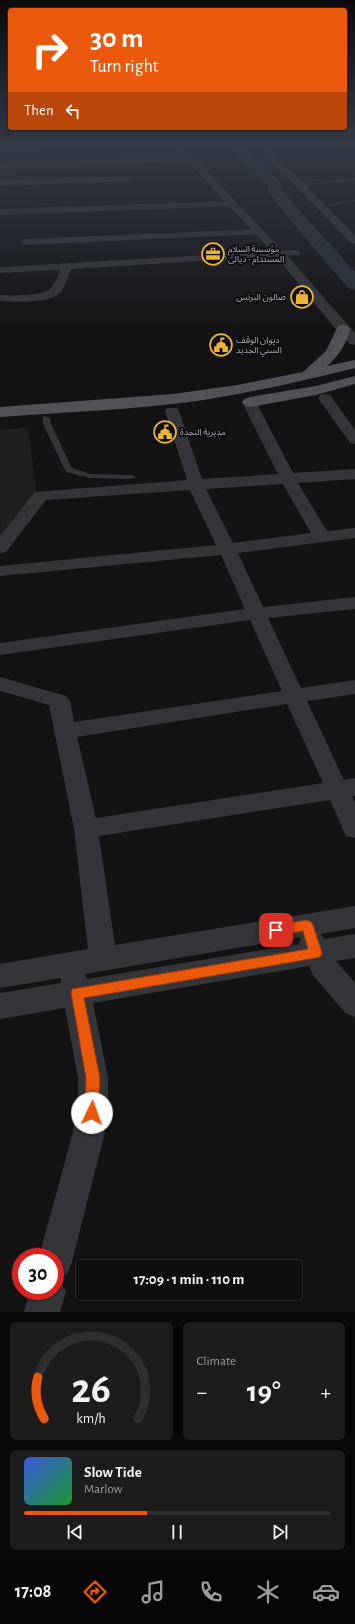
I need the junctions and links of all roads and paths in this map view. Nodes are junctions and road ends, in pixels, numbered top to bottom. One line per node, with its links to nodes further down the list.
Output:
1 (39, 207): 6 (street)
2 (121, 207): 7 (street)
3 (237, 207): 10 (street)
4 (251, 207): 8 (street)
5 (322, 207): 12 (street)
6 (0, 208)
7 (0, 212)
8 (257, 213)
9 (165, 232): 10 (street); 15 (street); 17 (street)
10 (259, 232): 13 (street)
11 (284, 241): 14 (street)
12 (355, 241)
13 (279, 253): 14 (street); 15 (street); 20 (street)
14 (298, 256)
15 (173, 259): 16 (street)
16 (67, 266): 17 (street); 19 (street)
17 (23, 268): 18 (street)
18 (0, 270)
19 (0, 298)
20 (343, 329): 21 (street); 23 (main road)
21 (355, 341)
22 (355, 364): 23 (main road)
23 (302, 377): 29 (main road)
24 (355, 380): 27 (main road)
25 (348, 397): 26 (main road)
26 (325, 398): 27 (main road); 32 (street)
27 (249, 402): 28 (main road); 35 (street)
28 (172, 411): 30 (main road); 36 (street)
29 (0, 412)
30 (46, 418): 31 (main road); 34 (lane)
31 (0, 421)
32 (355, 440)
33 (355, 474): 35 (street)
34 (132, 477)
35 (288, 479): 36 (street); 38 (street)
36 (196, 484): 39 (street); 40 (street)
37 (355, 533): 38 (street)
38 (322, 537): 40 (street)
39 (0, 548)
40 (227, 549): 41 (street); 43 (street)
41 (0, 571)
42 (355, 603): 43 (street)
43 (256, 613): 44 (street); 47 (street)
44 (0, 649)
45 (0, 684): 48 (street)
46 (355, 687): 47 (street)
47 (295, 696): 48 (street); 49 (street)
48 (65, 731): 50 (street)
49 (347, 788): 50 (street); 51 (street)
50 (86, 829): 56 (street)
51 (355, 829)
52 (355, 917): 53 (street)
53 (307, 925): 55 (street); 56 (street)
54 (355, 946): 55 (street)
55 (316, 953): 59 (street); 60 (street)
56 (103, 959): 57 (street)
57 (71, 965): 58 (street); 59 (street)
58 (0, 976)
59 (77, 993): 61 (street); 62 (street)
60 (355, 1004)
61 (0, 1006)
62 (58, 1248)
63 (45, 1300): 64 (street)
64 (42, 1312)

